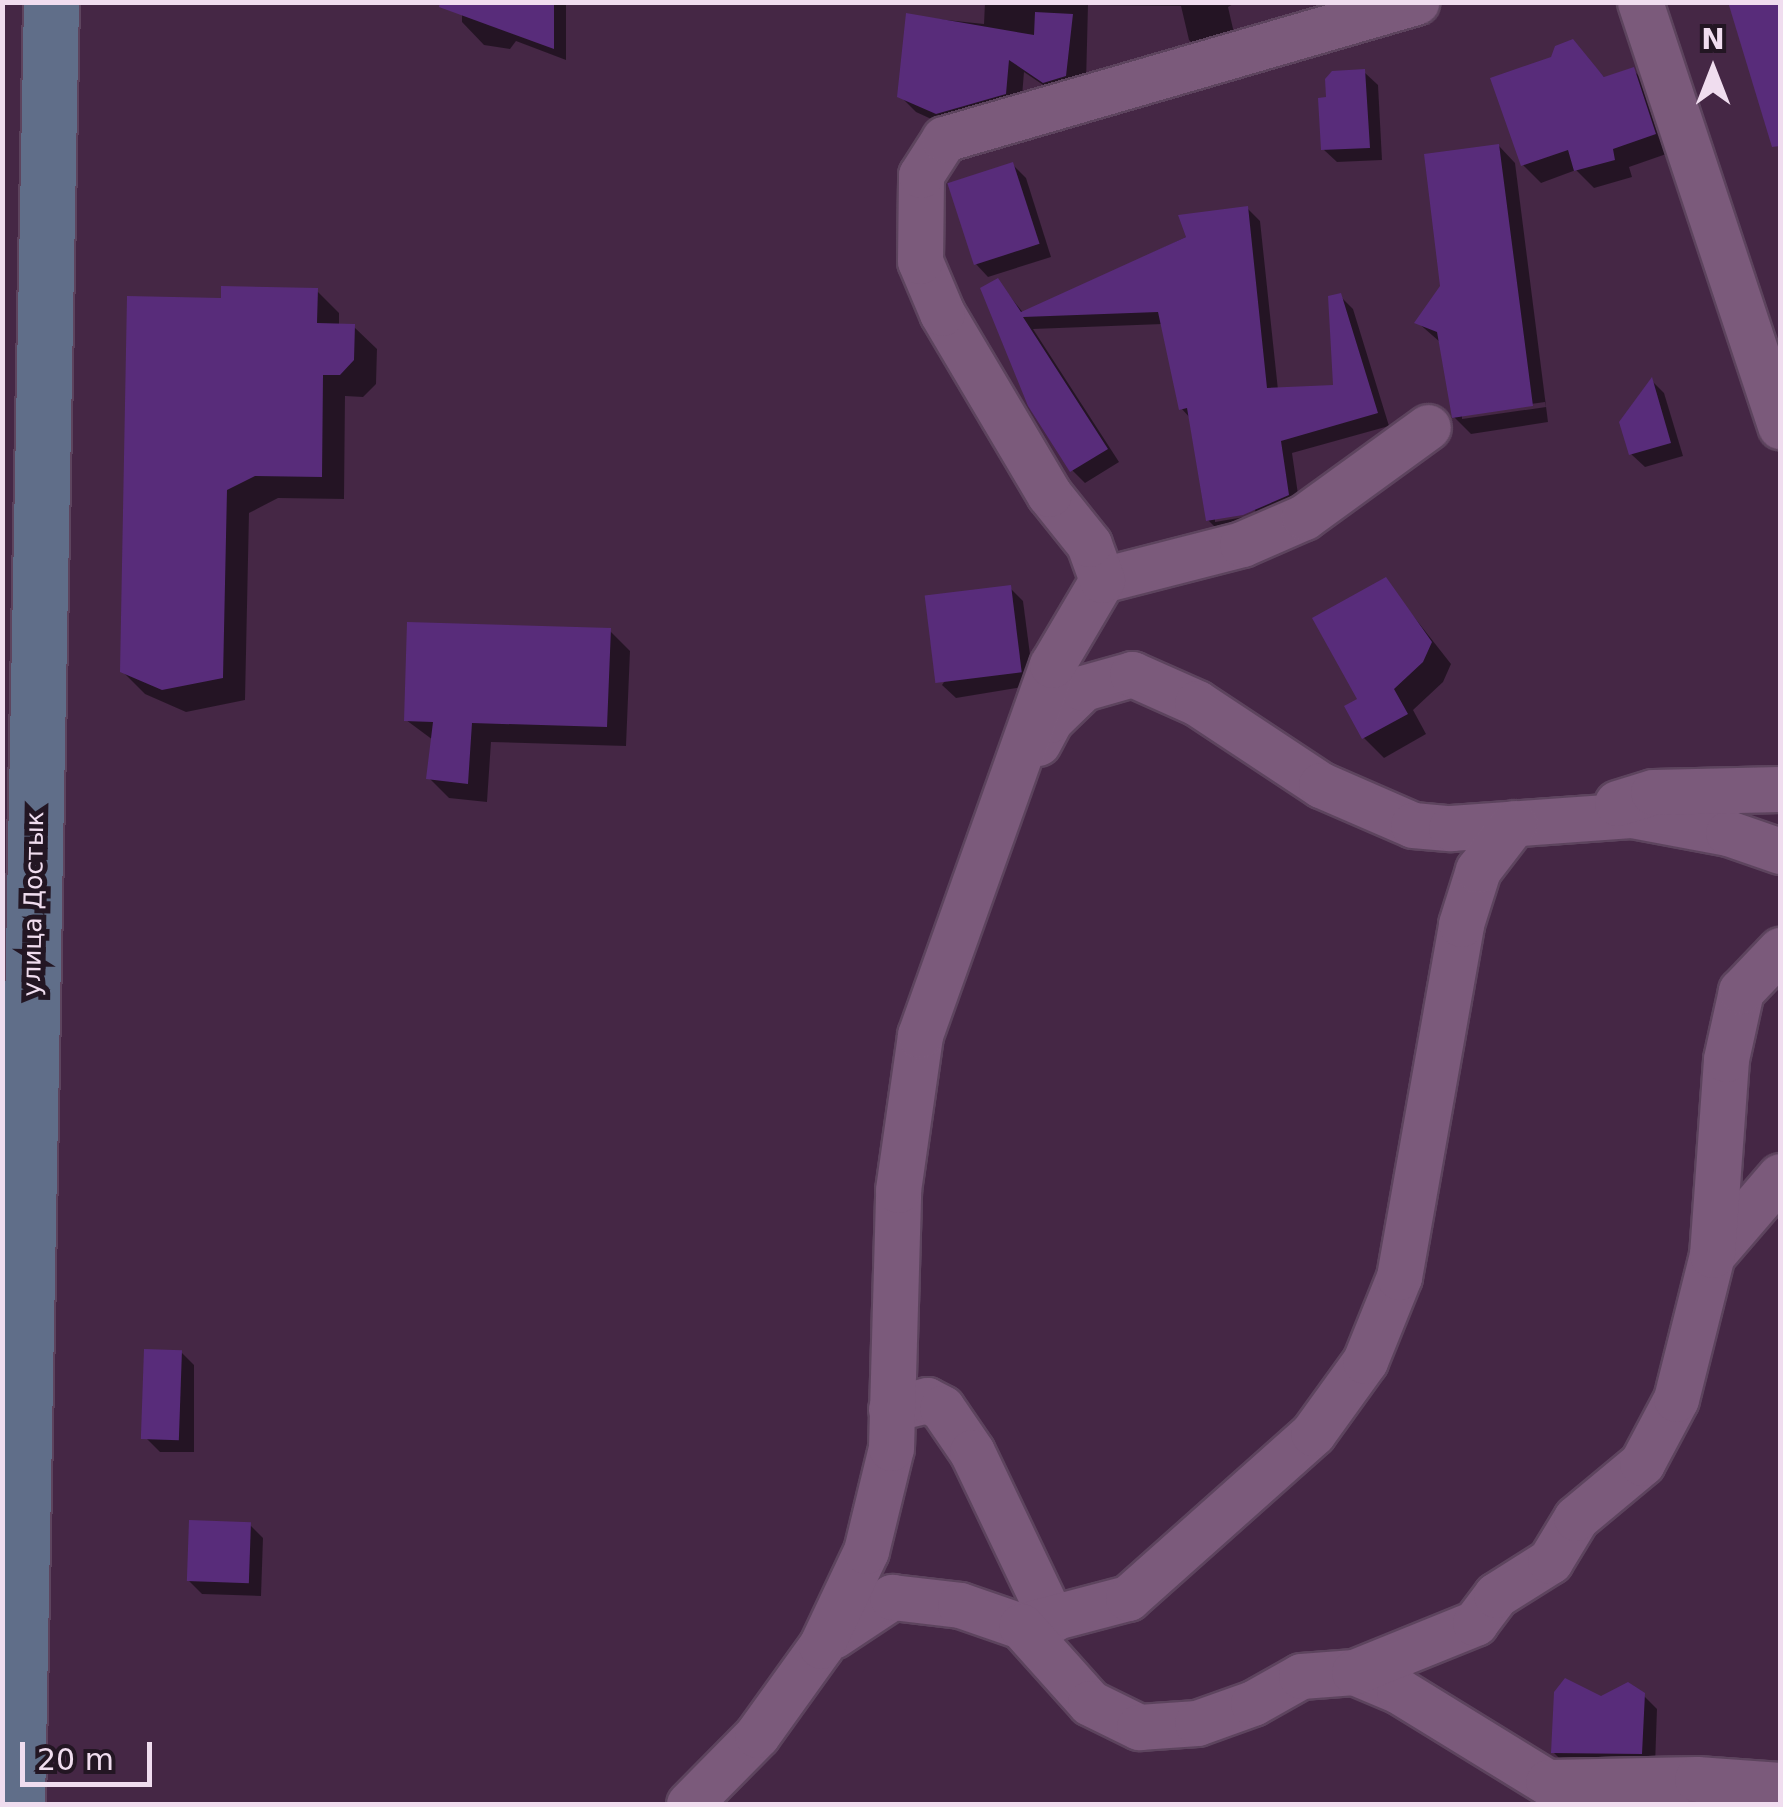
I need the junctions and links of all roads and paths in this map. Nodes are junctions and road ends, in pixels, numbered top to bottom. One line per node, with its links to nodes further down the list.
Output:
1 (51, 2): 23 (main road, улица Достык)
2 (1416, 2): 6 (street)
3 (1640, 2): 4 (street)
4 (1780, 426)
5 (1428, 428): 6 (street)
6 (1102, 580): 7 (street)
7 (1072, 635): 8 (street); 10 (street)
8 (1083, 688): 10 (street); 12 (street)
9 (1780, 789): 11 (street)
10 (1002, 804): 17 (street)
11 (1562, 819): 12 (street); 13 (street)
12 (1514, 822): 18 (street)
13 (1780, 852)
14 (1780, 950): 16 (street)
15 (1780, 1176): 16 (street)
16 (1712, 1254): 20 (street)
17 (891, 1409): 18 (street); 19 (street)
18 (1037, 1623): 19 (street); 20 (street)
19 (821, 1646): 24 (street)
20 (1354, 1672): 22 (street)
21 (1780, 1786): 22 (street)
22 (1565, 1793)
23 (16, 1804)
24 (689, 1804)

